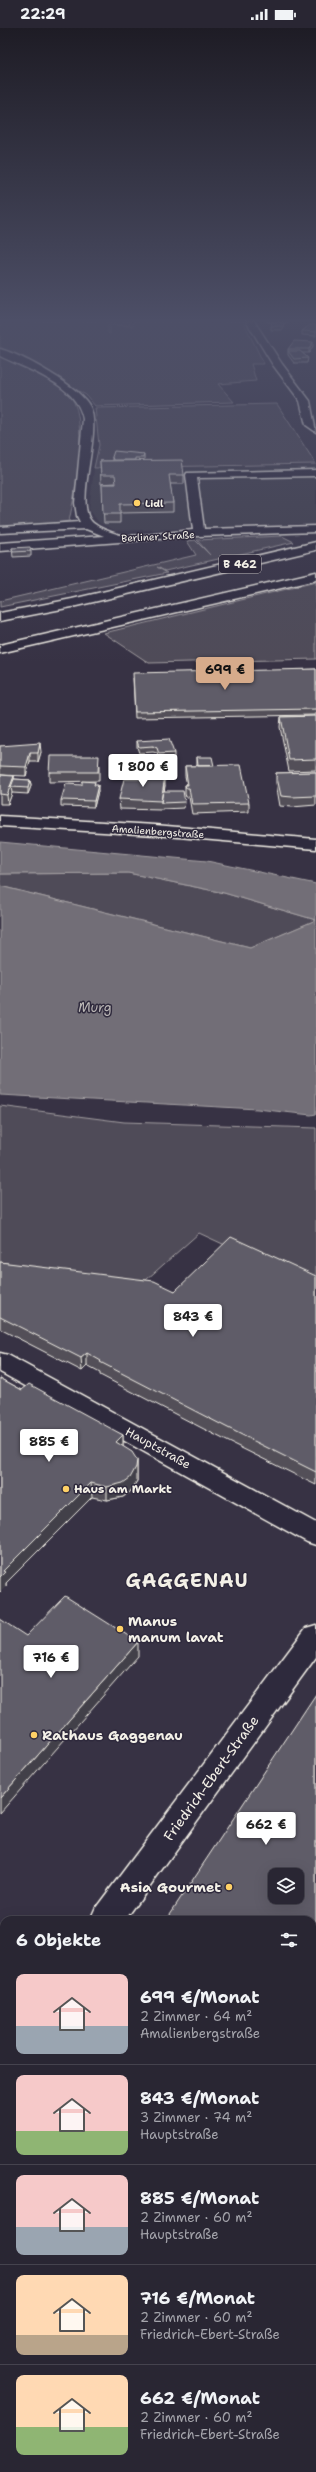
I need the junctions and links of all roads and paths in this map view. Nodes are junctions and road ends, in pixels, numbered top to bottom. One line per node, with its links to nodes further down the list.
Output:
1 (86, 435): 3 (street)
2 (316, 473): 6 (street)
3 (87, 525): 5 (street); 7 (street)
4 (316, 529): 6 (street, Berliner Straße)
5 (0, 530)
6 (199, 533): 7 (street, Berliner Straße)
7 (119, 538): 9 (street, Berliner Straße)
8 (316, 546): 11 (street, B 462)
9 (0, 547)
10 (316, 576): 12 (street)
11 (0, 617)
12 (0, 649)
13 (0, 822): 14 (street, Amalienbergstraße)
14 (316, 844)
15 (0, 1361): 16 (street, Hauptstraße)
16 (316, 1535)
17 (316, 1636): 18 (street, Friedrich-Ebert-Straße)
18 (109, 1916)

